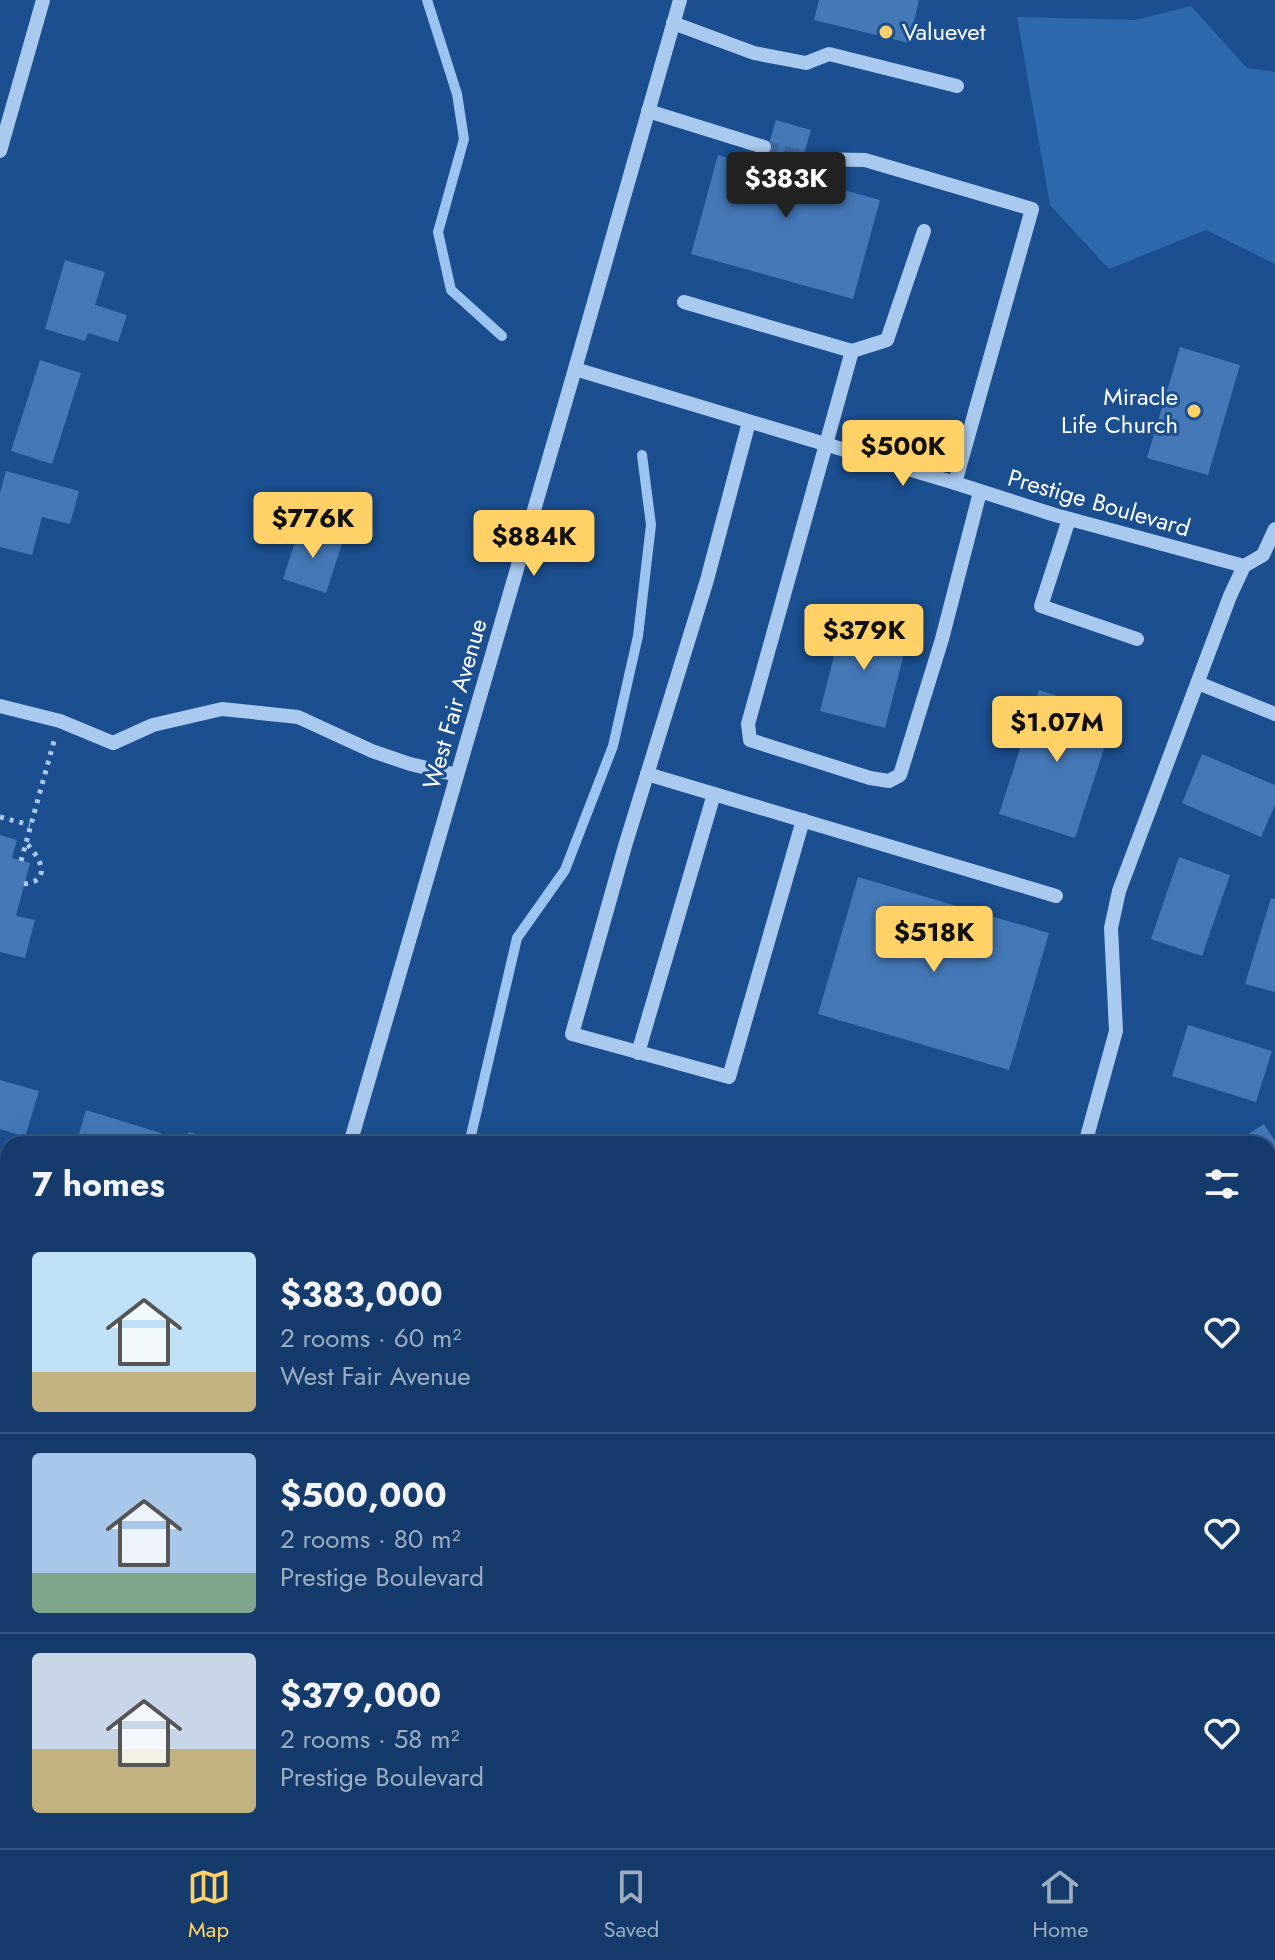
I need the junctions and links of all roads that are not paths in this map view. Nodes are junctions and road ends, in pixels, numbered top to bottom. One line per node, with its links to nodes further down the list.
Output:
1 (43, 0): 7 (street)
2 (680, 0): 3 (street, West Fair Avenue)
3 (673, 23): 4 (street); 5 (street, West Fair Avenue)
4 (957, 86)
5 (648, 111): 6 (street); 12 (street, West Fair Avenue)
6 (764, 147)
7 (0, 151)
8 (807, 159): 15 (street)
9 (924, 231): 11 (street)
10 (684, 302): 11 (street)
11 (852, 351): 14 (street)
12 (575, 369): 13 (street, Prestige Boulevard); 25 (street, West Fair Avenue)
13 (749, 422): 14 (street, Prestige Boulevard); 24 (street)
14 (825, 445): 15 (street, Prestige Boulevard); 16 (street)
15 (955, 483): 16 (street, Prestige Boulevard)
16 (980, 492): 17 (street, Prestige Boulevard)
17 (1069, 519): 19 (street, Prestige Boulevard); 20 (street)
18 (1275, 529): 19 (street)
19 (1244, 566): 21 (street)
20 (1137, 639)
21 (1198, 683): 23 (street); 31 (street)
22 (0, 706): 25 (street)
23 (1275, 714)
24 (647, 774): 26 (street); 29 (street)
25 (457, 775): 30 (street, West Fair Avenue)
26 (714, 794): 27 (street); 29 (street)
27 (803, 820): 28 (street); 29 (street)
28 (1056, 896)
29 (638, 1053)
30 (352, 1136)
31 (1087, 1136)

